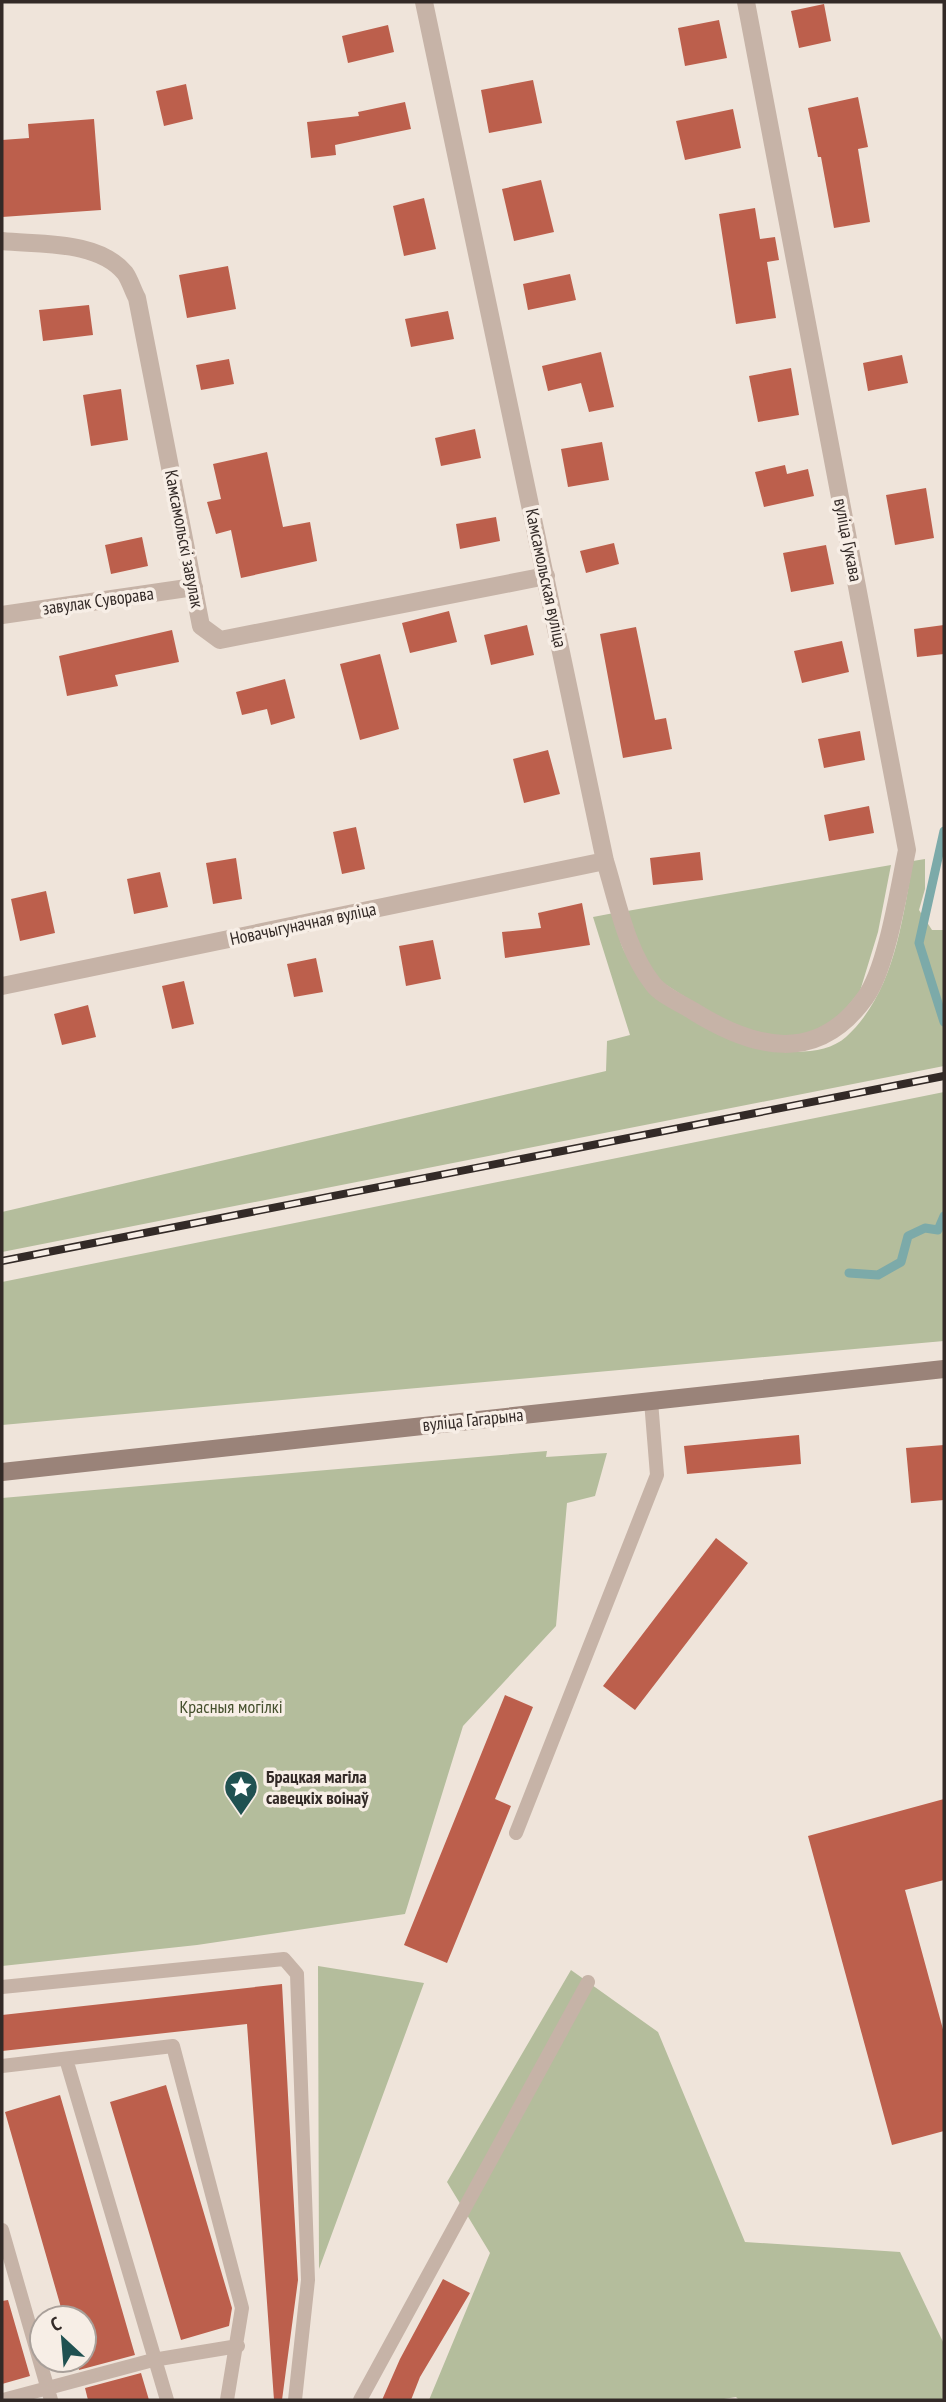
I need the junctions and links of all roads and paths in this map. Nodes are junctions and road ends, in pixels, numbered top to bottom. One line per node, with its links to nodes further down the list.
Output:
1 (424, 2): 4 (street, Камсамольская вуліца)
2 (746, 2): 9 (street, вуліца Гукава)
3 (2, 241): 5 (street, Камсамольскі завулак)
4 (546, 576): 5 (street, Камсамольскі завулак); 7 (street, Камсамольская вуліца)
5 (194, 587): 6 (street, завулак Суворава)
6 (2, 615)
7 (605, 862): 8 (street, Новачыгуначная вуліца); 9 (street, Камсамольская вуліца)
8 (2, 986)
9 (805, 1043)
10 (944, 1369): 11 (main road, вуліца Гагарына)
11 (651, 1401): 12 (main road, вуліца Гагарына); 13 (lane)
12 (2, 1472)
13 (516, 1833)
14 (588, 1982): 26 (lane)
15 (2, 1987): 25 (lane)
16 (66, 2059): 17 (lane); 19 (lane); 20 (lane)
17 (2, 2066)
18 (2, 2230): 21 (lane)
19 (238, 2346): 20 (lane); 24 (lane)
20 (153, 2360): 21 (lane); 23 (lane)
21 (50, 2394): 22 (lane)
22 (3, 2400)
23 (167, 2400)
24 (227, 2400)
25 (295, 2400)
26 (360, 2400)

